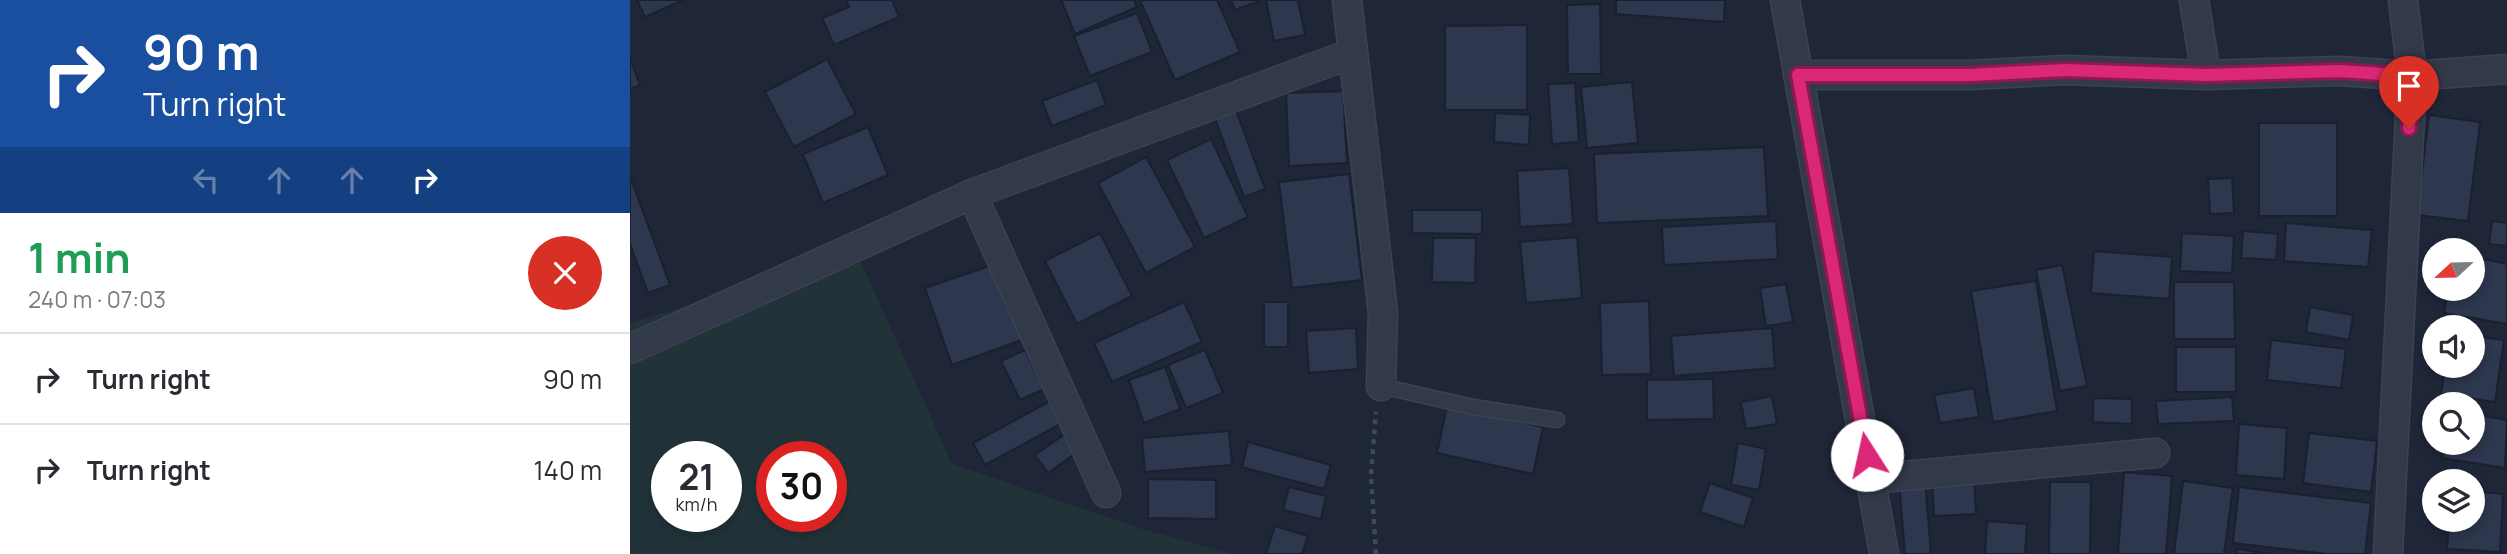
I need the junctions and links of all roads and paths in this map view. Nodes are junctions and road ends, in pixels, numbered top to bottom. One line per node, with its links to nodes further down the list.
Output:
1 (1347, 0): 5 (street)
2 (1785, 0): 7 (street)
3 (2194, 0): 8 (street)
4 (2403, 0): 9 (street)
5 (1353, 52): 10 (street); 12 (street)
6 (2507, 69): 9 (street)
7 (1798, 75): 8 (street); 15 (street)
8 (2206, 75): 9 (street)
9 (2412, 76): 19 (street)
10 (972, 194): 11 (street); 16 (street)
11 (630, 349)
12 (1381, 386): 13 (lane); 17 (path)
13 (1557, 420)
14 (2155, 453): 15 (street)
15 (1871, 479): 18 (street)
16 (1106, 493)
17 (1376, 554)
18 (1884, 554)
19 (2388, 554)

